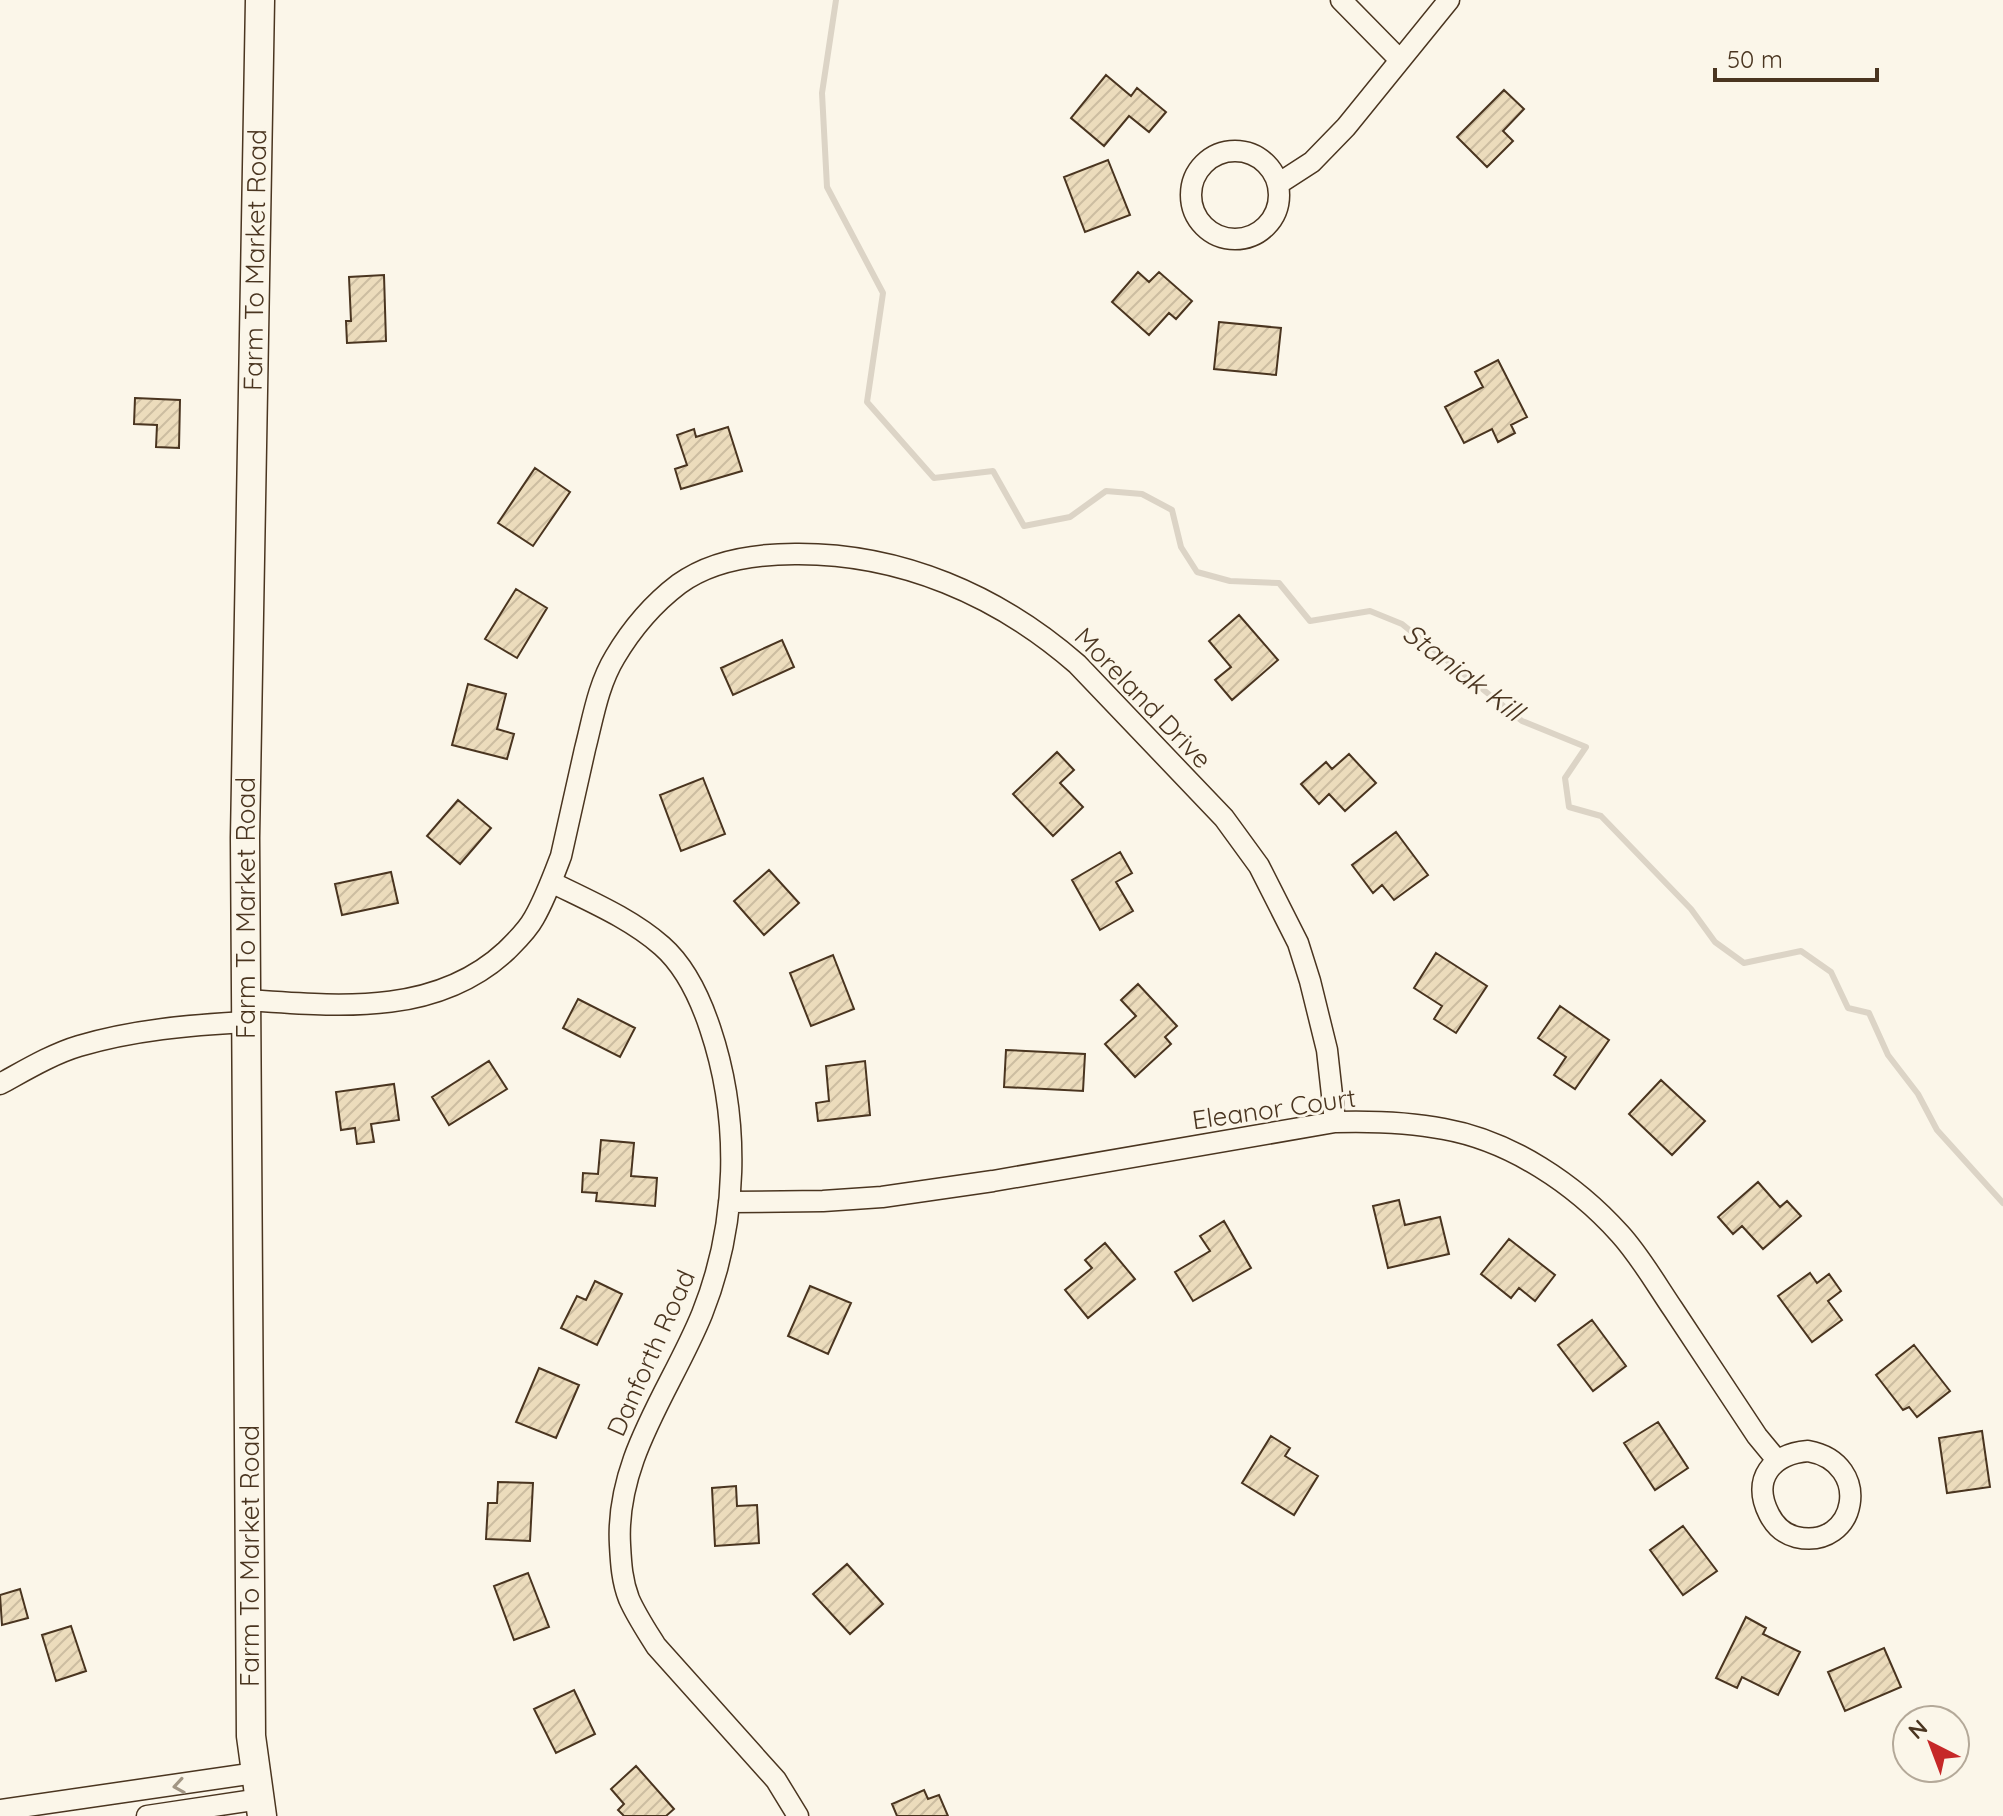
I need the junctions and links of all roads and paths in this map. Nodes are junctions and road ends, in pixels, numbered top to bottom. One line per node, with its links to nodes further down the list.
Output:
1 (260, 0): 7 (street, Farm To Market Road)
2 (1341, 0): 4 (street)
3 (1449, 0): 4 (street)
4 (1399, 59): 5 (street)
5 (1278, 184): 5 (street)
6 (551, 882): 7 (street, Moreland Drive); 9 (street, Moreland Drive); 10 (street, Danforth Road)
7 (247, 1011): 8 (street, Moreland Drive); 12 (street, Farm To Market Road)
8 (0, 1084)
9 (1335, 1122): 10 (street, Eleanor Court); 11 (street, Eleanor Court)
10 (729, 1202): 15 (street, Danforth Road)
11 (1776, 1459): 11 (street)
12 (259, 1796): 13 (street, one-way to 13); 14 (street)
13 (0, 1810)
14 (147, 1816)
15 (798, 1816)

